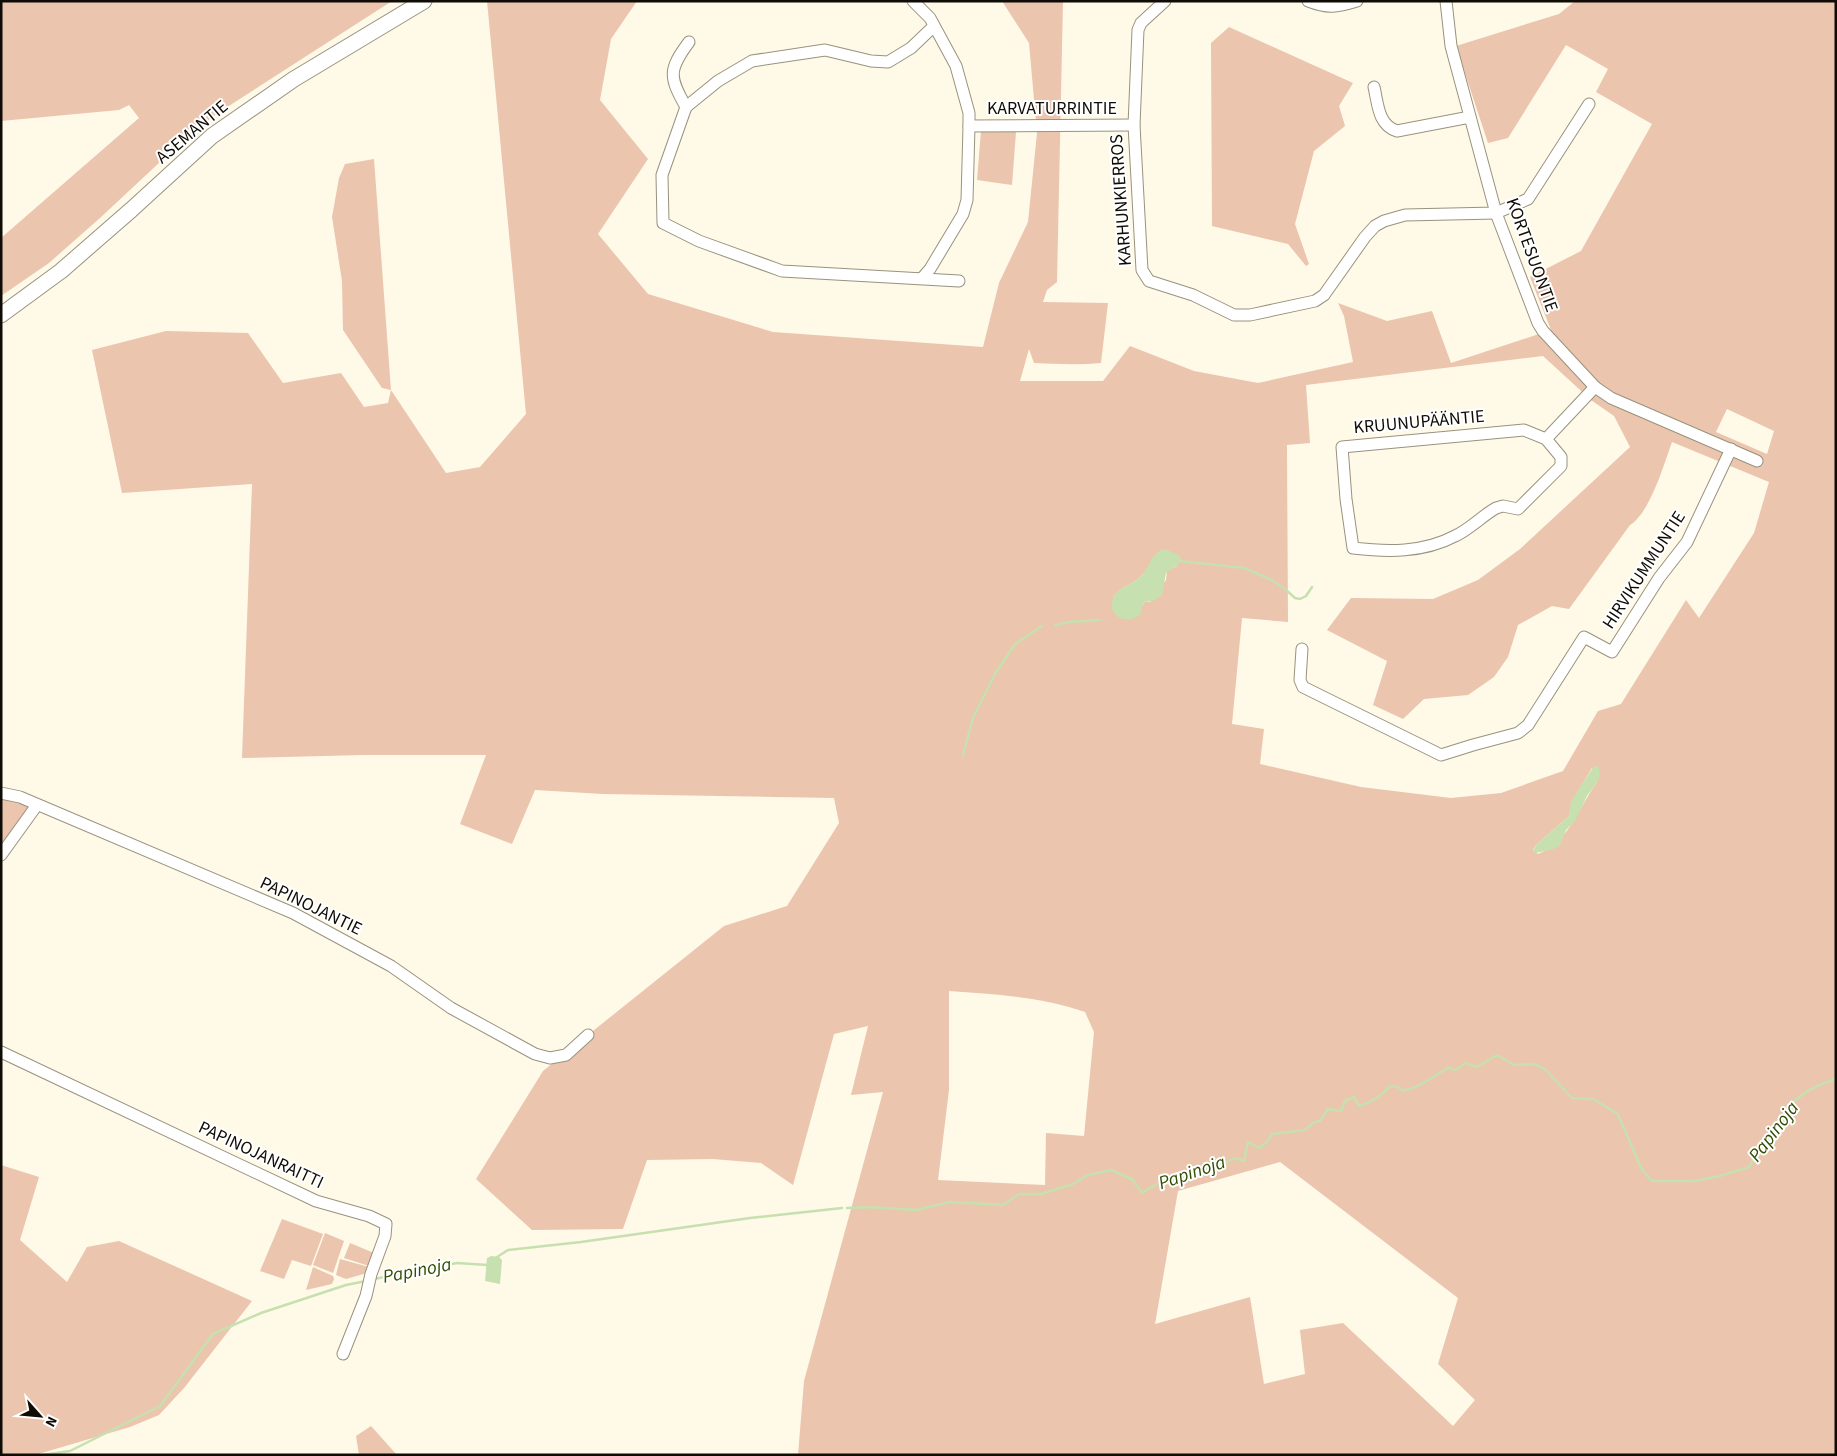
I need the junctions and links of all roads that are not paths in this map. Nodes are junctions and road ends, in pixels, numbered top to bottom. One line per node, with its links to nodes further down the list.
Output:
1 (424, 1): 18 (main road, ASEMANTIE)
2 (913, 1): 7 (street)
3 (1308, 1): 4 (street)
4 (1357, 1)
5 (1446, 1): 12 (street, KORTESUONTIE)
6 (1158, 3): 13 (street, KARHUNKIERROS)
7 (934, 27): 11 (street); 14 (street)
8 (689, 42): 11 (street)
9 (1374, 87): 12 (street)
10 (1589, 104): 15 (street)
11 (686, 107): 16 (street)
12 (1470, 117): 15 (street, KORTESUONTIE)
13 (1134, 125): 14 (street, KARVATURRINTIE); 15 (street, KARHUNKIERROS)
14 (969, 126): 16 (street)
15 (1496, 213): 19 (street, KORTESUONTIE)
16 (923, 278): 17 (street)
17 (959, 281)
18 (1, 315)
19 (1595, 388): 20 (street); 21 (street, KORTESUONTIE)
20 (1546, 440): 20 (street, KRUUNUPÄÄNTIE)
21 (1730, 449): 22 (street, KORTESUONTIE); 23 (street, HIRVIKUMMUNTIE)
22 (1757, 461)
23 (1302, 649)
24 (1, 793): 25 (street, PAPINOJANTIE)
25 (37, 805): 26 (street); 27 (street, PAPINOJANTIE)
26 (1, 856)
27 (588, 1036)
28 (1, 1052): 29 (street, PAPINOJANRAITTI)
29 (344, 1354)

